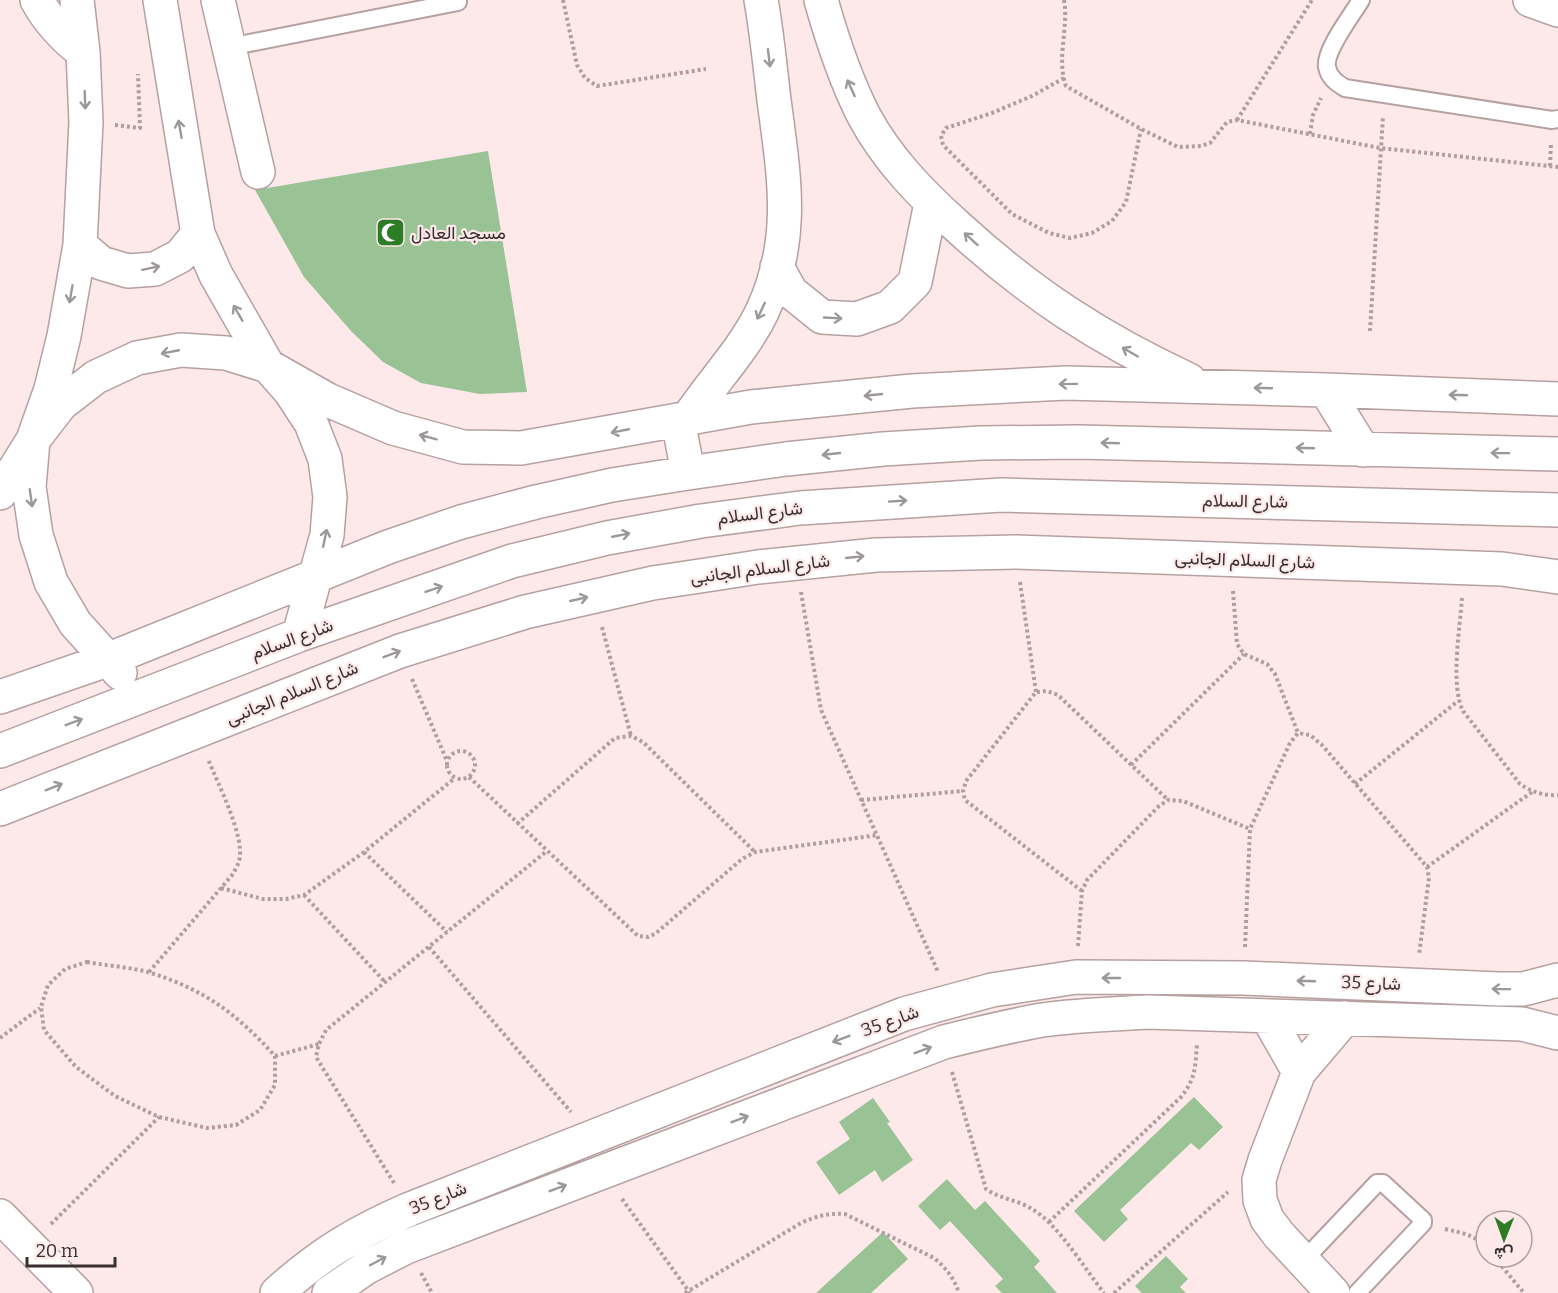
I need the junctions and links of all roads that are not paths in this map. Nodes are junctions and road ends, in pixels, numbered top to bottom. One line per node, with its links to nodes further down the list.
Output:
1 (37, 0): 12 (street)
2 (77, 0): 12 (street)
3 (160, 0): 16 (street, one-way to 3)
4 (218, 0): 11 (street)
5 (761, 0): 18 (street, one-way to 18)
6 (821, 0): 15 (street, one-way to 6)
7 (1361, 0): 13 (lane)
8 (1530, 0): 10 (street)
9 (458, 2): 11 (lane)
10 (1558, 10)
11 (229, 47): 14 (street)
12 (83, 52): 17 (street, one-way to 17)
13 (1558, 119)
14 (258, 172)
15 (932, 203): 18 (street, one-way to 15); 20 (street, one-way to 15)
16 (198, 234): 17 (street, one-way to 16); 19 (street, one-way to 16)
17 (80, 245): 24 (street, one-way to 24)
18 (777, 267): 23 (street, one-way to 23)
19 (268, 366): 23 (street, one-way to 19); 24 (street, one-way to 24); 30 (street, one-way to 19)
20 (1202, 386): 21 (street, one-way to 20); 23 (street, one-way to 23)
21 (1326, 390): 22 (street, one-way to 21); 25 (street)
22 (1558, 399)
23 (683, 418): 27 (street)
24 (33, 440): 28 (street); 33 (street, one-way to 33)
25 (1363, 450): 26 (street, one-way to 25); 27 (street, one-way to 27)
26 (1558, 454)
27 (688, 472): 30 (street)
28 (0, 493)
29 (1558, 510): 32 (street, شارع السلام, one-way to 29)
30 (315, 577): 32 (street); 33 (street)
31 (1558, 577): 37 (street, شارع السلام الجانبى, one-way to 31)
32 (298, 635): 34 (street, شارع السلام)
33 (107, 660): 34 (street); 35 (street)
34 (142, 696): 36 (street, شارع السلام, one-way to 34)
35 (0, 697)
36 (0, 751)
37 (0, 809)
38 (1558, 980): 46 (street, شارع 35, one-way to 46)
39 (1267, 1016): 40 (street, شارع 35); 42 (street); 47 (street, شارع 35, one-way to 39)
40 (1346, 1018): 41 (street, شارع 35); 42 (street)
41 (1558, 1033)
42 (1299, 1072): 44 (street)
43 (0, 1216): 45 (street)
44 (1303, 1261): 48 (street); 49 (lane)
45 (76, 1293)
46 (277, 1293)
47 (329, 1293)
48 (1333, 1293)
49 (1357, 1293)

